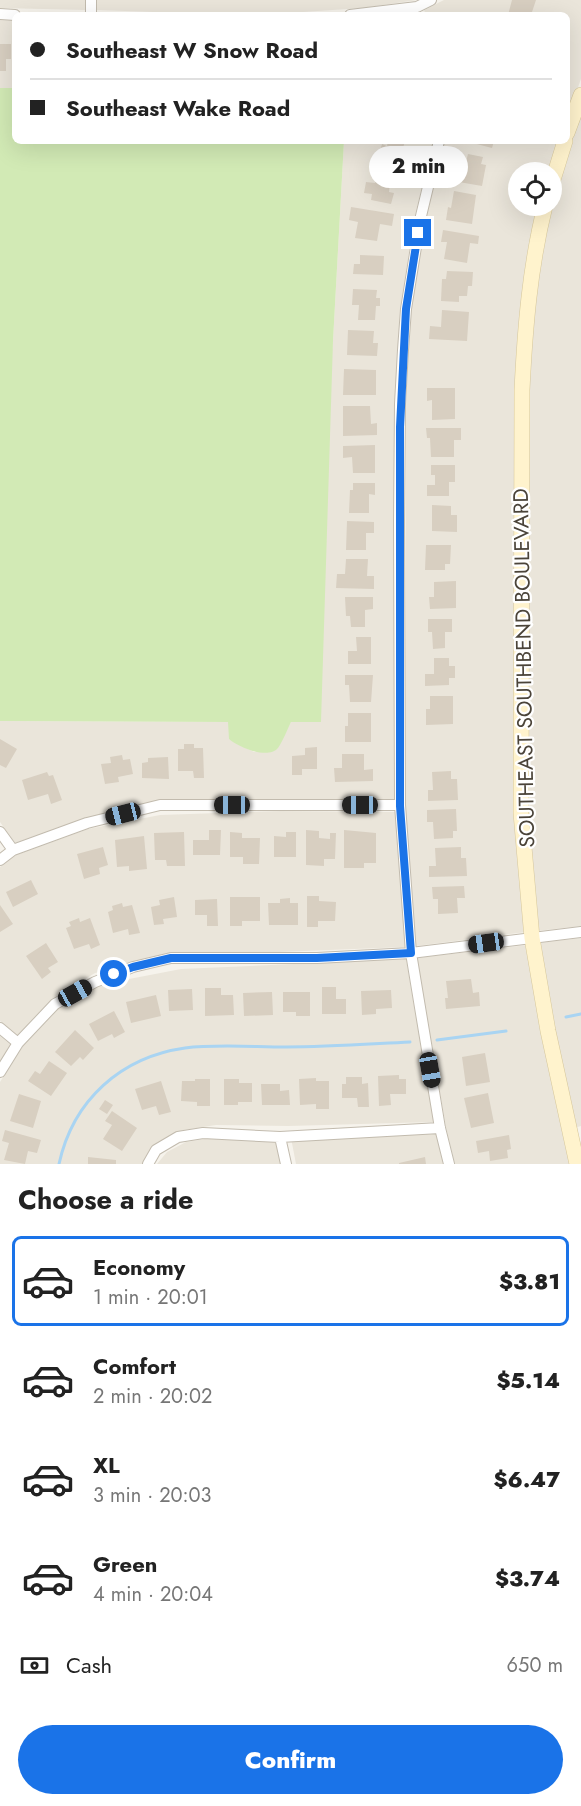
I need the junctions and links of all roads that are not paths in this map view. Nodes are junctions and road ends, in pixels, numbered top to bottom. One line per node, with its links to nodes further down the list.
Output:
1 (431, 0): 2 (street)
2 (418, 11): 3 (street)
3 (401, 12)
4 (581, 95): 5 (street)
5 (570, 125)
6 (438, 144): 10 (street)
7 (564, 144): 8 (street)
8 (558, 162)
9 (543, 216): 15 (street, SOUTHEAST SOUTHBEND BOULEVARD)
10 (400, 806): 12 (street); 16 (street)
11 (0, 832): 12 (street)
12 (14, 850): 13 (street)
13 (0, 860)
14 (581, 932): 15 (street)
15 (532, 938): 16 (street); 21 (street, SOUTHEAST SOUTHBEND BOULEVARD)
16 (411, 953): 18 (street); 20 (street)
17 (0, 1028): 18 (street)
18 (18, 1043): 19 (street)
19 (0, 1072)
20 (440, 1128): 22 (street); 25 (street)
21 (576, 1133): 26 (street, SOUTHEAST SOUTHBEND BOULEVARD)
22 (280, 1137): 23 (street); 24 (street)
23 (148, 1164)
24 (286, 1164)
25 (449, 1164)
26 (577, 1164)

